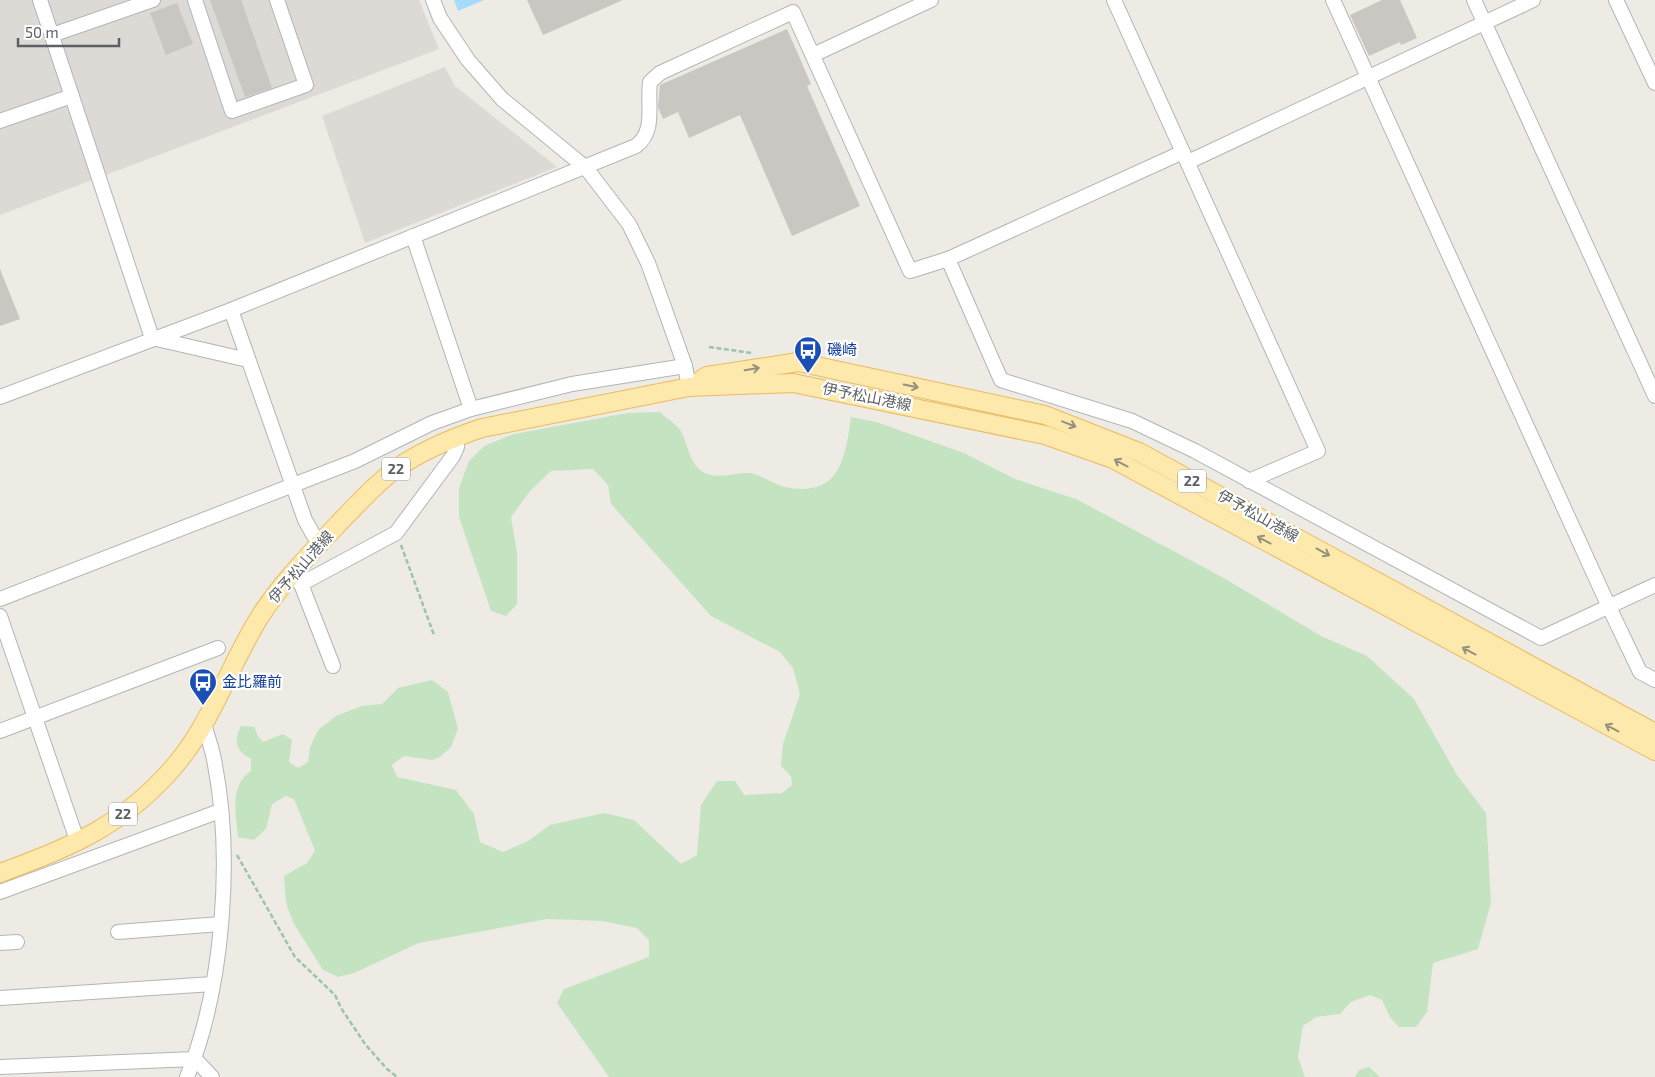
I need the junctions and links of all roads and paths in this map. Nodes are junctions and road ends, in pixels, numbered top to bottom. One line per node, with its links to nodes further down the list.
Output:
1 (40, 0): 13 (street)
2 (153, 0): 13 (street)
3 (195, 0): 4 (street)
4 (278, 0)
5 (433, 0): 20 (street)
6 (932, 0): 14 (street)
7 (1114, 0): 19 (street)
8 (1333, 0): 15 (street)
9 (1474, 0): 12 (street)
10 (1533, 0): 12 (street)
11 (1616, 0): 16 (street)
12 (1484, 23): 15 (street); 28 (street)
13 (52, 35): 17 (street)
14 (813, 55): 20 (street); 22 (street)
15 (1368, 78): 19 (street); 39 (street)
16 (1655, 83)
17 (72, 96): 18 (street); 24 (street)
18 (0, 121)
19 (1186, 157): 22 (street); 32 (street)
20 (586, 168): 21 (street); 26 (street)
21 (413, 236): 23 (street); 30 (street)
22 (948, 259): 32 (street)
23 (231, 310): 24 (street); 25 (street)
24 (152, 338): 25 (street); 29 (street)
25 (248, 360): 33 (street)
26 (685, 366): 27 (street); 30 (street)
27 (689, 387): 31 (main road, 伊予松山港線 / 22); 48 (main road, 伊予松山港線 / 22, one-way to 48); 49 (main road, 伊予松山港線 / 22, one-way to 27)
28 (1655, 396)
29 (0, 397)
30 (470, 409): 33 (street)
31 (456, 437): 34 (street); 35 (main road, 伊予松山港線 / 22)
32 (1249, 481): 39 (street)
33 (292, 487): 35 (street); 38 (street)
34 (396, 533): 36 (street); 41 (path)
35 (322, 542): 36 (main road, 伊予松山港線 / 22)
36 (296, 580): 43 (street); 46 (main road, 伊予松山港線 / 22)
37 (1655, 585): 39 (street)
38 (0, 599)
39 (1609, 607): 44 (street)
40 (0, 616): 45 (street)
41 (434, 635)
42 (218, 648): 45 (street)
43 (332, 666)
44 (1655, 680)
45 (35, 717): 47 (street); 53 (street)
46 (204, 724): 50 (street); 51 (main road, 伊予松山港線 / 22)
47 (0, 731)
48 (1655, 733)
49 (1655, 751)
50 (220, 811): 52 (street); 54 (street)
51 (95, 833): 53 (main road, 伊予松山港線 / 22); 54 (street)
52 (222, 837): 57 (street); 67 (path)
53 (78, 842): 55 (main road, 伊予松山港線 / 22)
54 (108, 852): 56 (street)
55 (0, 873)
56 (0, 892)
57 (220, 924): 58 (street); 61 (street)
58 (118, 932)
59 (17, 942): 60 (street)
60 (0, 943)
61 (213, 984): 62 (street); 63 (street)
62 (0, 998)
63 (194, 1059): 64 (street); 65 (street); 66 (street)
64 (0, 1067)
65 (187, 1077)
66 (212, 1077)
67 (397, 1077)

